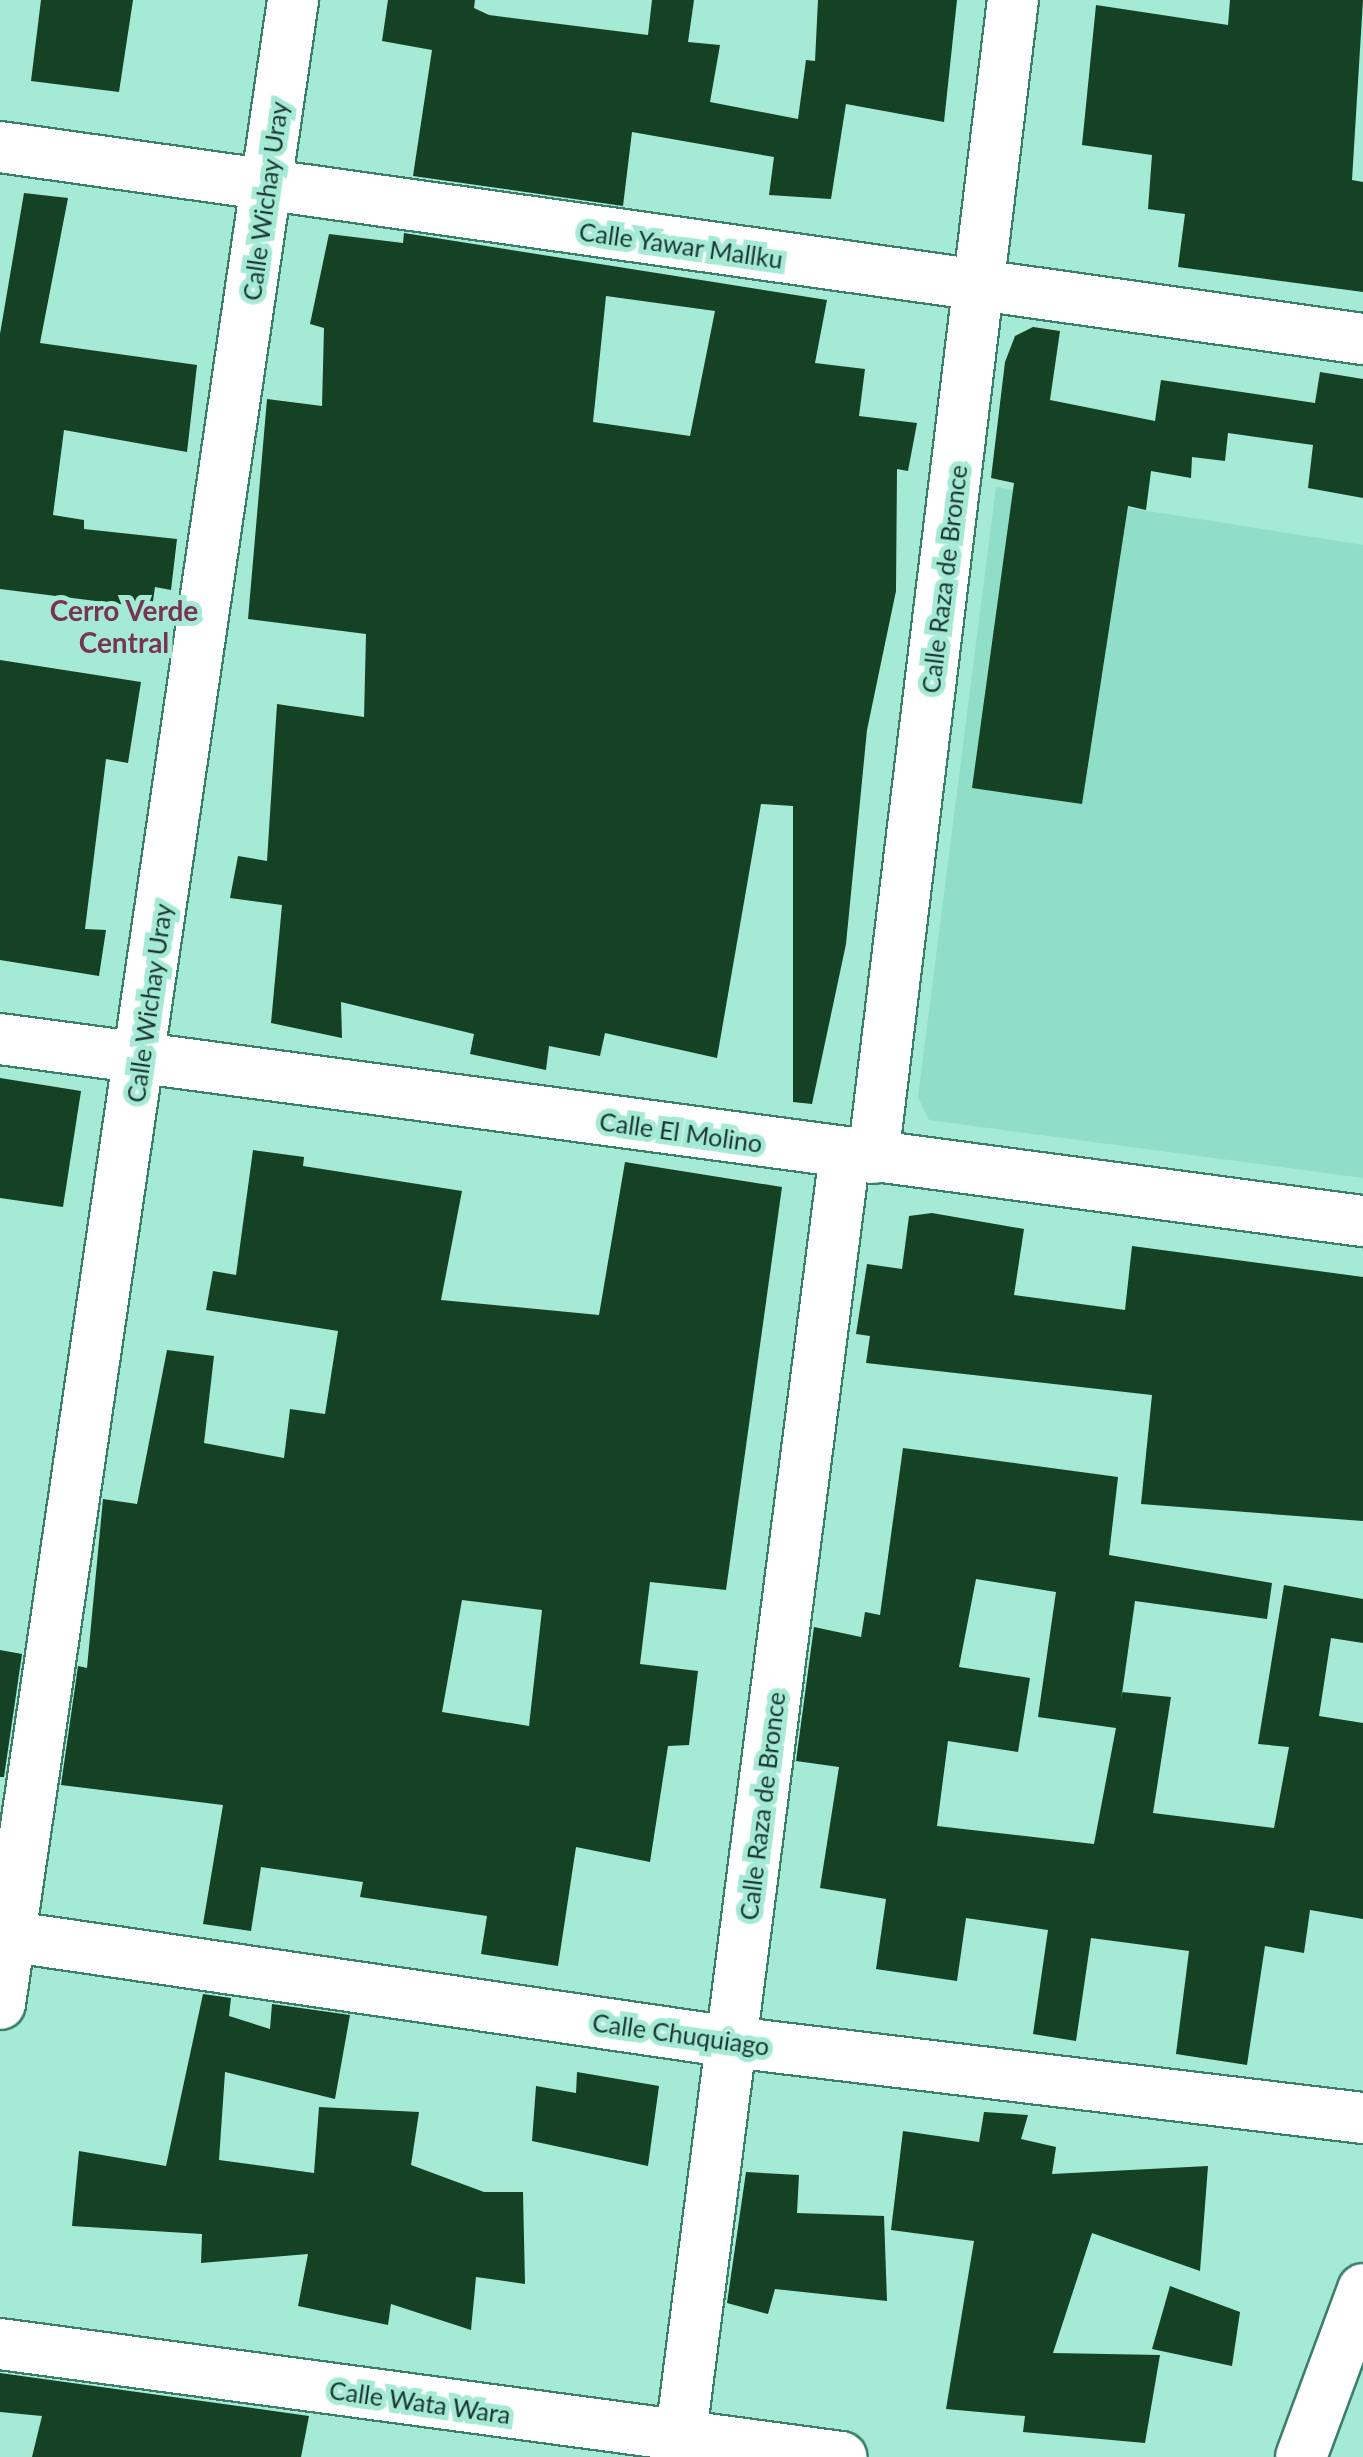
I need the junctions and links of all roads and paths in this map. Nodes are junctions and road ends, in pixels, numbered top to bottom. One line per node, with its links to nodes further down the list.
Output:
1 (292, 0): 4 (street, Calle Wichay Uray)
2 (1013, 0): 5 (street, Calle Raza de Bronce)
3 (0, 147): 4 (street, Calle Yawar Mallku)
4 (267, 186): 5 (street, Calle Yawar Mallku); 8 (street, Calle Wichay Uray)
5 (980, 287): 6 (street, Calle Yawar Mallku); 9 (street, Calle Raza de Bronce)
6 (1363, 339)
7 (0, 1039): 8 (street, Calle El Molino)
8 (142, 1059): 9 (street, Calle El Molino); 11 (street, Calle Wichay Uray)
9 (859, 1156): 10 (street, Calle El Molino); 13 (street, Calle Raza de Bronce)
10 (1363, 1222)
11 (5, 1936): 12 (street, Calle Wichay Uray); 13 (street, Calle Chuquiago)
12 (0, 2004)
13 (732, 2042): 14 (street, Calle Chuquiago); 17 (street, Calle Raza de Bronce)
14 (1363, 2118)
15 (1363, 2289): 19 (street)
16 (0, 2344): 17 (street, Calle Wata Wara)
17 (679, 2448): 18 (street, Calle Wata Wara)
18 (841, 2457)
19 (1300, 2457)

